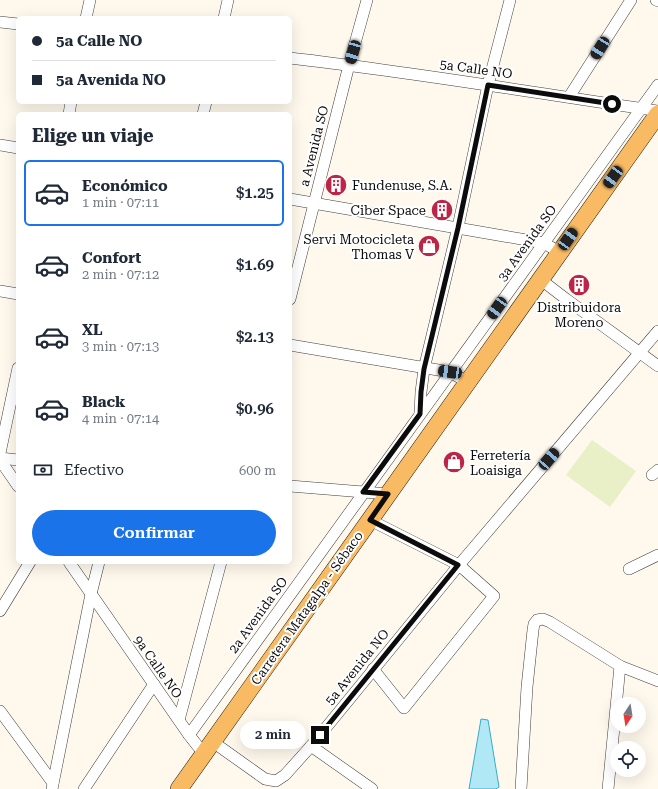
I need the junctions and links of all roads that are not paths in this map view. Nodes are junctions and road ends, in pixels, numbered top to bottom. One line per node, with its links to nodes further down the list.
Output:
1 (90, 0): 6 (street)
2 (228, 0): 7 (street)
3 (367, 0): 11 (street, a Avenida SO)
4 (510, 0): 12 (street)
5 (630, 0): 14 (street)
6 (86, 16)
7 (224, 16)
8 (0, 22): 9 (street)
9 (16, 24)
10 (292, 58): 11 (street, 5a Calle NO)
11 (349, 65): 12 (street, 5a Calle NO); 20 (street, a Avenida SO)
12 (488, 85): 14 (street, 5a Calle NO); 21 (street)
13 (658, 86): 15 (street, 3a Avenida SO)
14 (569, 97): 15 (street, 5a Calle NO)
15 (641, 109): 16 (street, 5a Calle NO); 22 (street, 3a Avenida SO)
16 (658, 113): 23 (main road, Carretera Matagalpa - Sébaco)
17 (0, 145): 18 (street)
18 (16, 148)
19 (292, 199): 20 (street)
20 (314, 203): 21 (street); 26 (street, a Avenida SO)
21 (458, 228): 22 (street); 32 (street)
22 (544, 243): 23 (street); 33 (street, 3a Avenida SO)
23 (559, 252): 24 (main road, Carretera Matagalpa - Sébaco)
24 (540, 279): 30 (street); 35 (main road, Carretera Matagalpa - Sébaco)
25 (0, 291): 27 (street)
26 (292, 291)
27 (16, 294)
28 (658, 330): 30 (street, 5a Avenida NO)
29 (292, 345): 32 (street)
30 (640, 353): 31 (street); 50 (street, 5a Avenida NO)
31 (658, 366)
32 (424, 369): 33 (street); 36 (street)
33 (450, 372): 35 (street); 36 (street, 3a Avenida SO)
34 (16, 377): 37 (street)
35 (468, 382): 43 (main road, Carretera Matagalpa - Sébaco)
36 (420, 414): 42 (street, 2a Avenida SO)
37 (0, 453)
38 (0, 459): 39 (street); 40 (street)
39 (16, 460)
40 (16, 483)
41 (292, 486): 42 (street)
42 (363, 492): 43 (street); 60 (street, 2a Avenida SO)
43 (388, 494): 44 (main road, Carretera Matagalpa - Sébaco)
44 (370, 520): 50 (street); 62 (main road, Carretera Matagalpa - Sébaco)
45 (658, 555): 51 (street)
46 (29, 564): 53 (street)
47 (70, 564): 52 (street, 9a Calle NO)
48 (98, 564): 52 (street)
49 (220, 564): 59 (street)
50 (458, 565): 55 (street, 5a Avenida NO); 55 (street)
51 (629, 569)
52 (91, 594): 57 (street, 9a Calle NO); 63 (street)
53 (0, 611)
54 (620, 666): 56 (street); 67 (street); 68 (street)
55 (373, 669): 61 (street, 5a Avenida NO)
56 (658, 681)
57 (154, 684): 59 (street, 9a Calle NO); 64 (street)
58 (0, 711): 63 (street)
59 (179, 720): 60 (street, 9a Calle NO)
60 (189, 735): 62 (street, 9a Calle NO)
61 (311, 746): 62 (street, 5a Avenida NO); 66 (street)
62 (208, 748): 65 (main road, Carretera Matagalpa - Sébaco)
63 (53, 786)
64 (84, 789)
65 (179, 789)
66 (372, 789)
67 (521, 789)
68 (608, 789)

